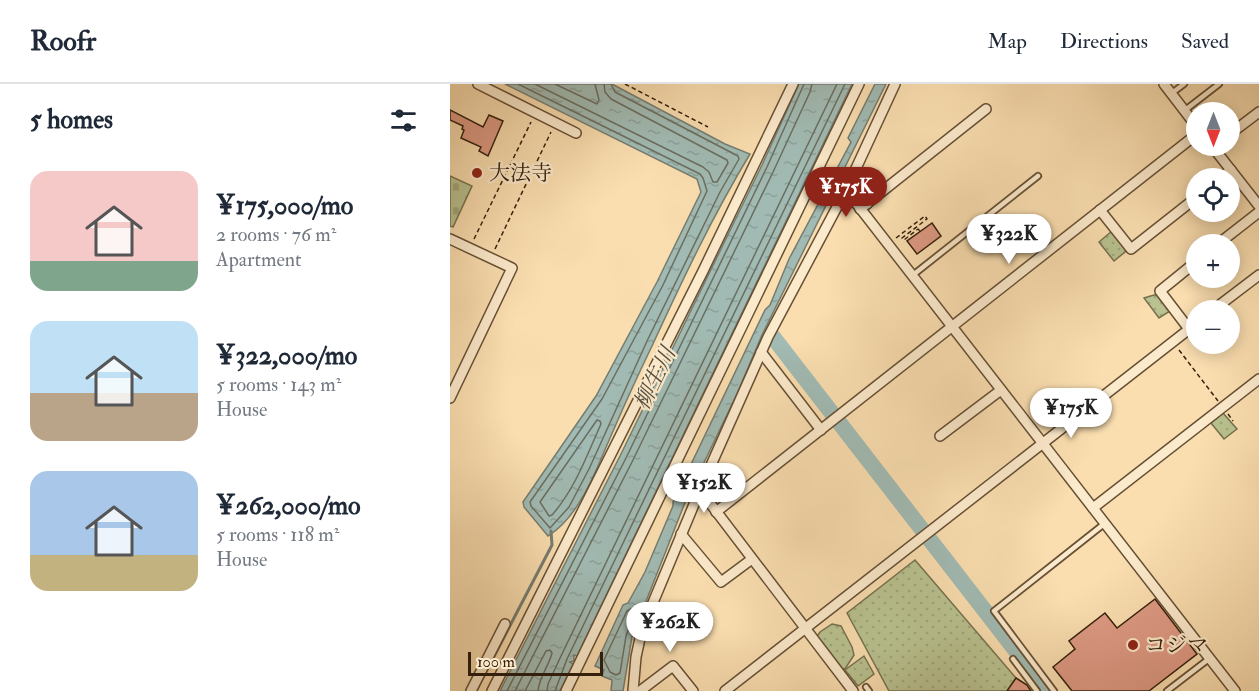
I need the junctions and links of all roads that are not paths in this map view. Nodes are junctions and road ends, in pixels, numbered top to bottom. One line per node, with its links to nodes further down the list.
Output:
1 (478, 84): 14 (street)
2 (794, 84): 52 (street)
3 (859, 84): 53 (street)
4 (895, 84): 18 (street)
5 (1164, 84): 8 (street)
6 (1184, 84): 8 (lane)
7 (1219, 84): 10 (lane)
8 (1172, 94): 10 (street)
9 (986, 109): 19 (street)
10 (1184, 111): 12 (street)
11 (1259, 112): 13 (street)
12 (1186, 113)
13 (1240, 126)
14 (576, 133)
15 (1186, 143): 22 (street)
16 (1038, 176): 28 (lane)
17 (1240, 182): 21 (street)
18 (847, 186): 19 (street); 33 (street)
19 (863, 206): 28 (street)
20 (1186, 206): 22 (street)
21 (1259, 206)
22 (1100, 210): 31 (street)
23 (1259, 212): 24 (street)
24 (1231, 234)
25 (450, 238): 36 (street)
26 (1186, 270): 30 (street)
27 (1259, 275): 29 (street)
28 (912, 276): 31 (street)
29 (1226, 300)
30 (1186, 319)
31 (952, 327): 35 (street); 37 (street)
32 (1186, 332): 39 (street)
33 (761, 352): 37 (street); 40 (street)
34 (1259, 380): 41 (street)
35 (1000, 390): 38 (street); 39 (street)
36 (450, 398)
37 (821, 430): 42 (street)
38 (940, 436)
39 (1043, 444): 41 (street); 47 (street)
40 (700, 490): 42 (street); 44 (street)
41 (1094, 508): 43 (street)
42 (716, 512): 45 (street)
43 (1105, 523): 48 (street); 50 (lane)
44 (681, 534): 45 (street); 54 (street)
45 (752, 559): 47 (street)
46 (506, 624): 51 (street)
47 (805, 628): 57 (street); 58 (street)
48 (1210, 658): 61 (lane); 62 (street)
49 (1013, 659): 59 (lane)
50 (1046, 689): 60 (lane)
51 (471, 691)
52 (492, 691)
53 (566, 691)
54 (633, 691)
55 (640, 691): 56 (street)
56 (693, 691)
57 (725, 691)
58 (853, 691)
59 (1037, 691)
60 (1054, 691)
61 (1167, 691)
62 (1235, 691)

